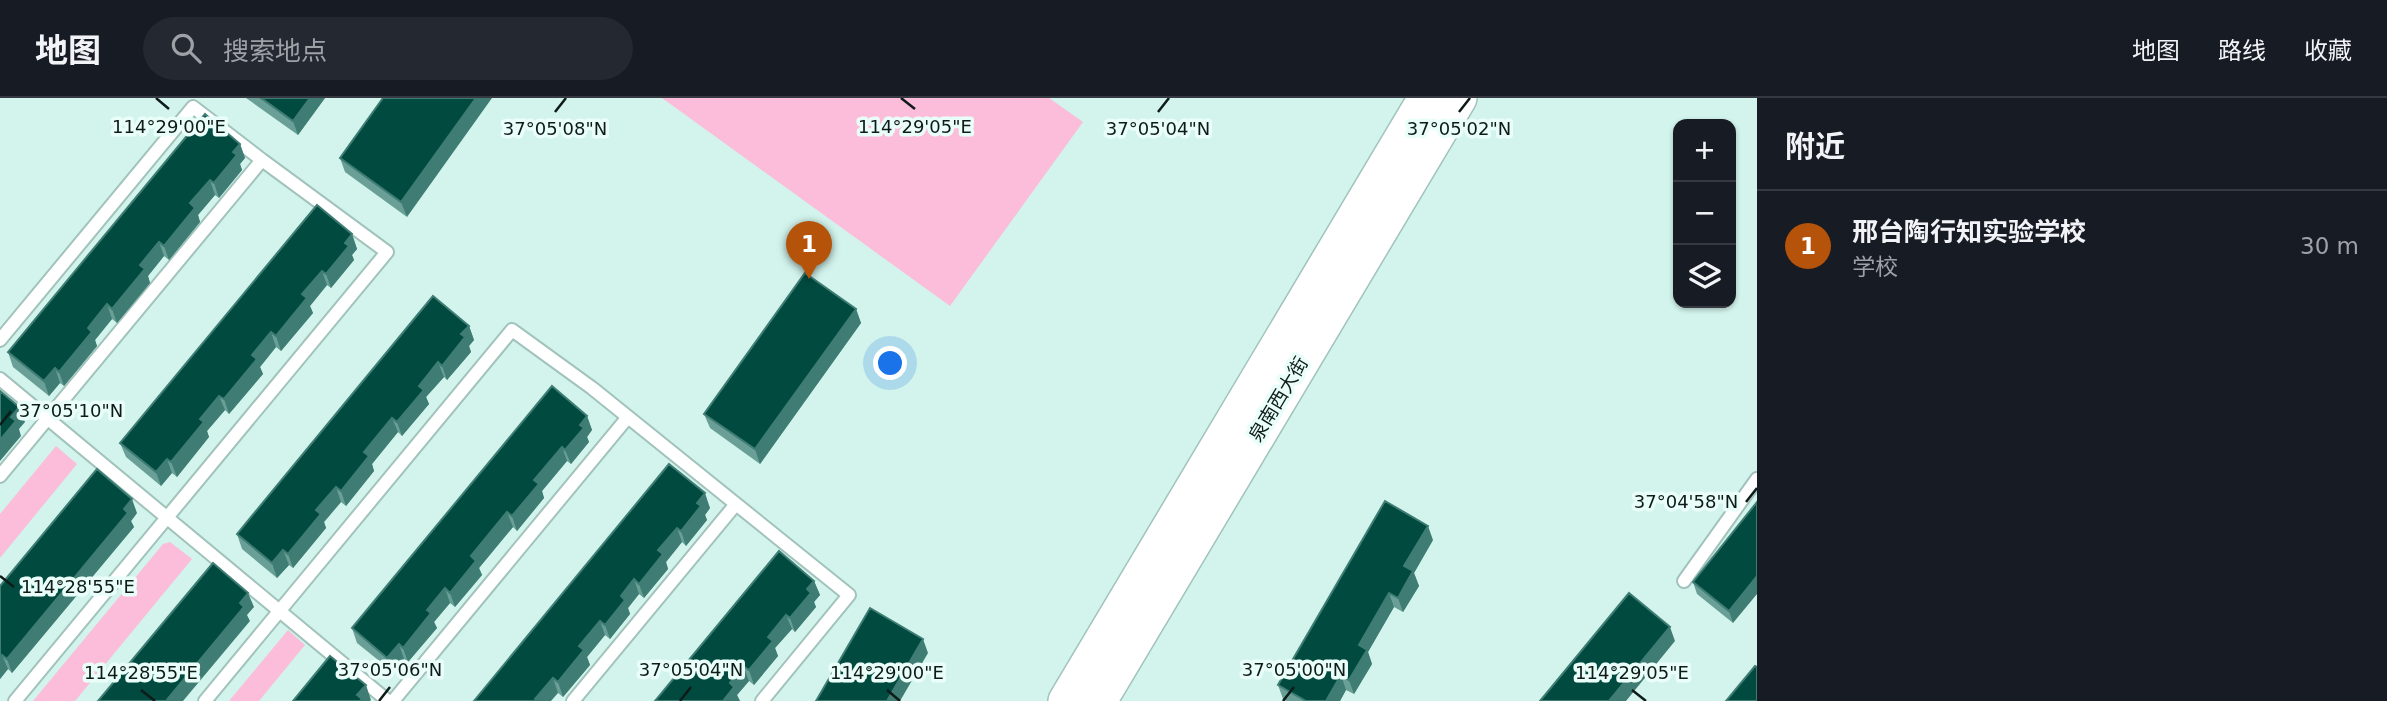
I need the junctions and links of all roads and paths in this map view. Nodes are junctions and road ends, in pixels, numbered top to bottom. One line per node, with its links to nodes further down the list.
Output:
1 (1426, 98): 19 (main road, 泉南西大街)
2 (1459, 98): 20 (main road, 泉南西大街)
3 (262, 160): 4 (lane); 7 (lane); 11 (lane)
4 (0, 340)
5 (0, 379): 7 (lane)
6 (628, 417): 10 (lane); 13 (lane); 16 (lane)
7 (48, 419): 8 (lane); 11 (lane)
8 (0, 476)
9 (1757, 479): 12 (lane)
10 (736, 504): 17 (lane); 18 (lane)
11 (167, 518): 13 (lane); 14 (lane)
12 (1684, 581)
13 (279, 611): 15 (lane); 16 (lane)
14 (15, 701)
15 (205, 701)
16 (390, 701)
17 (573, 701)
18 (762, 701)
19 (1066, 701)
20 (1099, 701)

